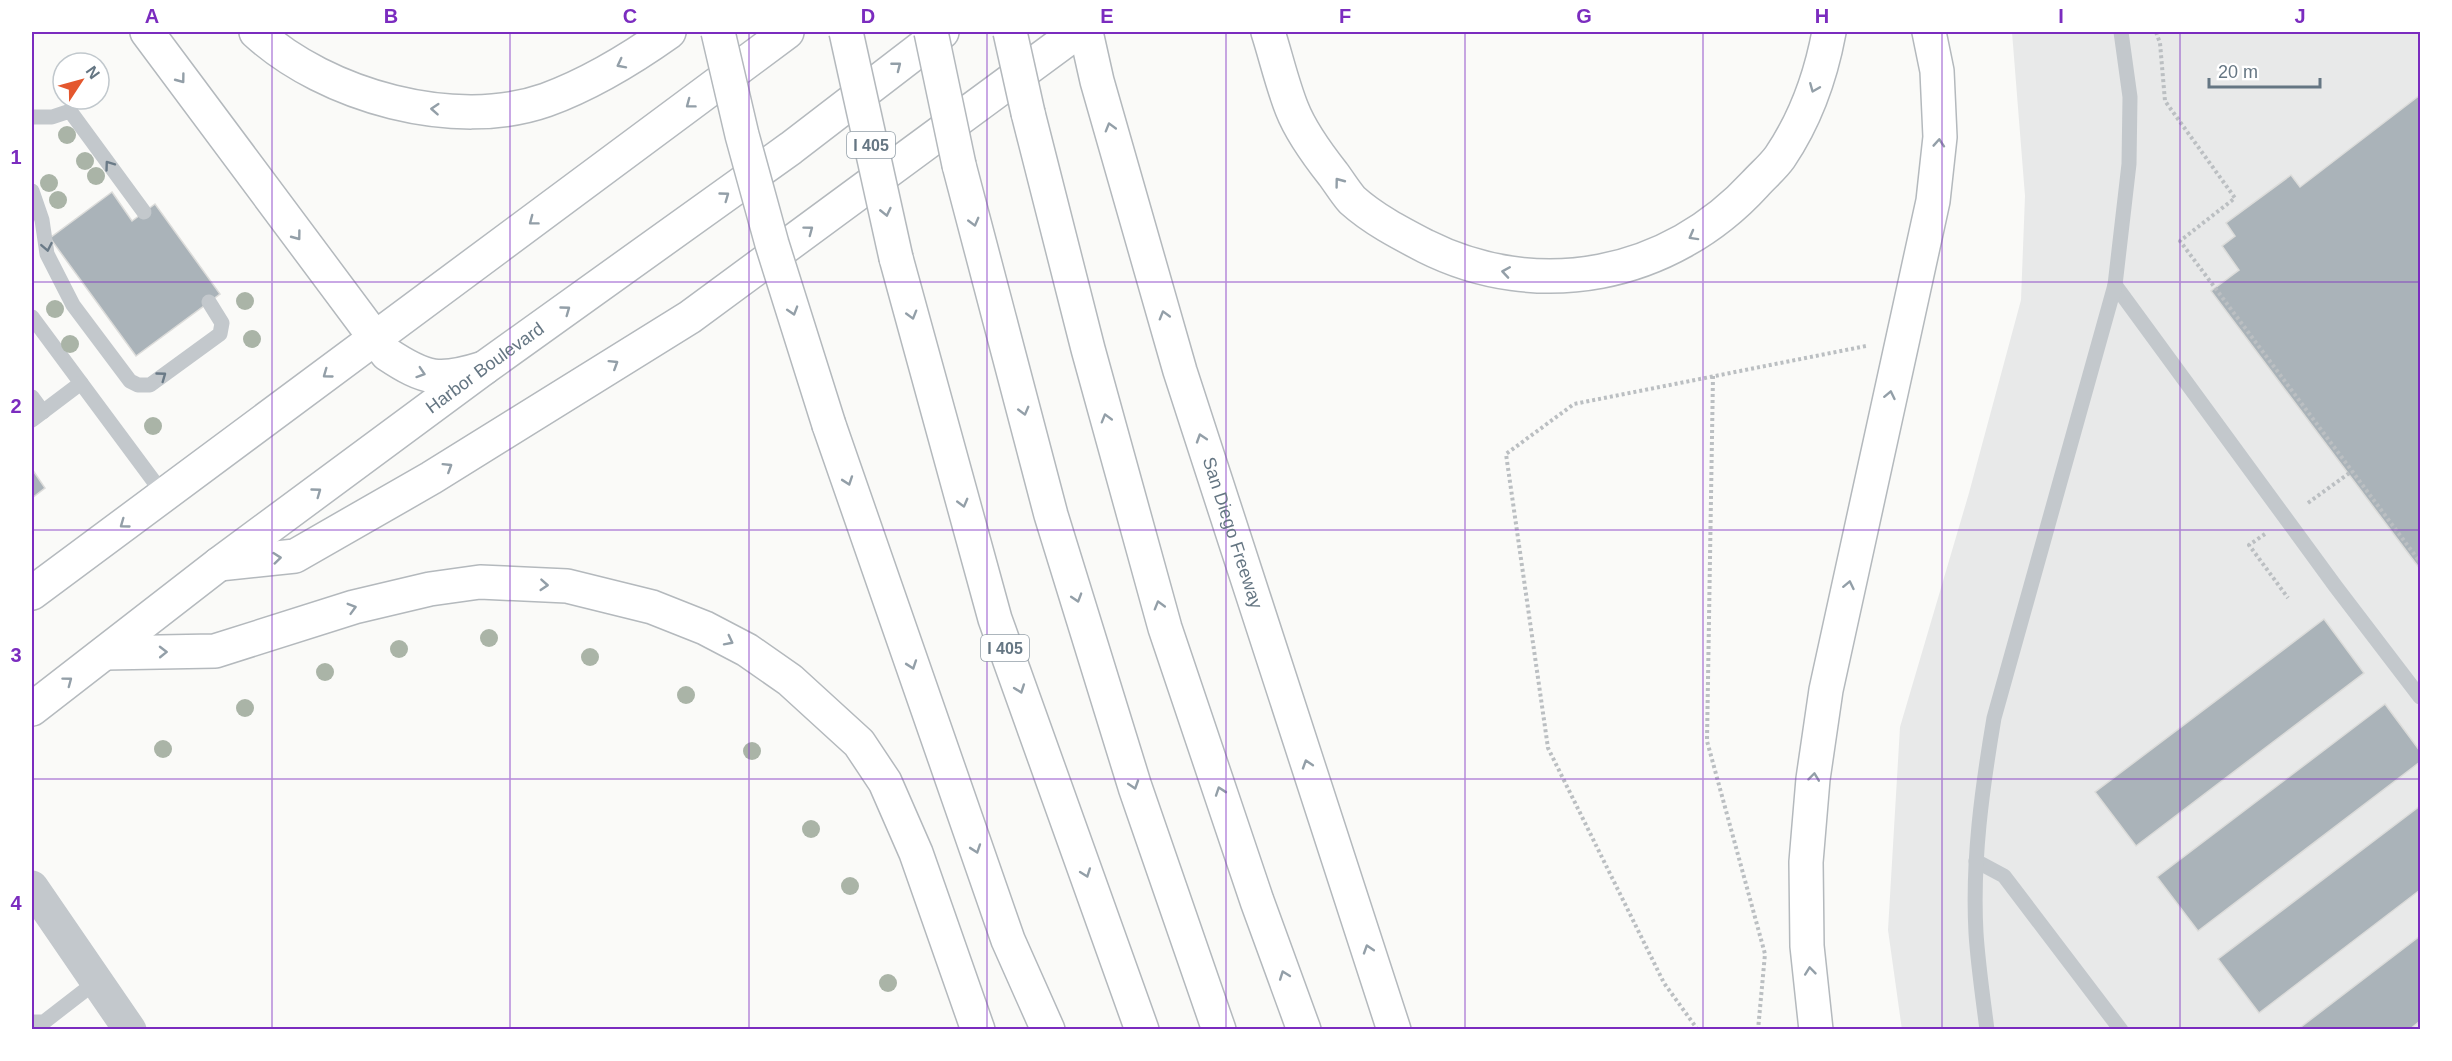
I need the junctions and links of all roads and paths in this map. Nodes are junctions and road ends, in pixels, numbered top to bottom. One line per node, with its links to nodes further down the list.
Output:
1 (147, 32): 24 (main road, one-way to 24)
2 (256, 32): 3 (main road, one-way to 2)
3 (669, 32)
4 (718, 32): 44 (main road, one-way to 44, bridge)
5 (787, 32): 24 (main road, one-way to 24)
6 (846, 32): 45 (main road, I 405, one-way to 45, bridge)
7 (931, 32): 46 (main road, one-way to 46, bridge)
8 (942, 32): 25 (main road, Harbor Boulevard, one-way to 8)
9 (1010, 32): 47 (main road, one-way to 9, bridge)
10 (1077, 32): 32 (main road, one-way to 10)
11 (1086, 32): 40 (main road, San Diego Freeway, one-way to 11)
12 (1268, 32): 13 (main road, one-way to 12)
13 (1829, 32)
14 (1929, 32): 23 (main road, one-way to 14)
15 (2121, 32): 20 (lane)
16 (2156, 32): 31 (path)
17 (32, 117): 19 (lane, one-way to 17)
18 (32, 191): 21 (lane, one-way to 21)
19 (144, 212)
20 (2115, 285): 35 (lane); 37 (lane)
21 (209, 302)
22 (32, 317): 27 (lane)
23 (1902, 339): 26 (path); 50 (main road, one-way to 23)
24 (374, 340): 25 (main road, one-way to 25); 30 (main road, one-way to 30)
25 (484, 368): 32 (main road, Harbor Boulevard, one-way to 25)
26 (1713, 376): 48 (path); 49 (path)
27 (81, 383): 29 (lane); 30 (lane)
28 (32, 398): 29 (lane)
29 (37, 416)
30 (164, 495): 33 (main road, one-way to 33)
31 (2421, 562)
32 (219, 564): 34 (main road, Harbor Boulevard)
33 (32, 593)
34 (105, 653): 36 (main road, Harbor Boulevard, one-way to 34); 43 (main road, one-way to 43)
35 (2421, 697)
36 (32, 709)
37 (1976, 861): 51 (lane); 52 (lane)
38 (32, 887): 39 (street)
39 (96, 981): 41 (lane); 42 (street)
40 (1395, 1021)
41 (32, 1022)
42 (130, 1029)
43 (978, 1029)
44 (1048, 1029)
45 (1142, 1029)
46 (1219, 1029)
47 (1304, 1029)
48 (1698, 1029)
49 (1758, 1029)
50 (1816, 1029)
51 (1987, 1029)
52 (2121, 1029)

